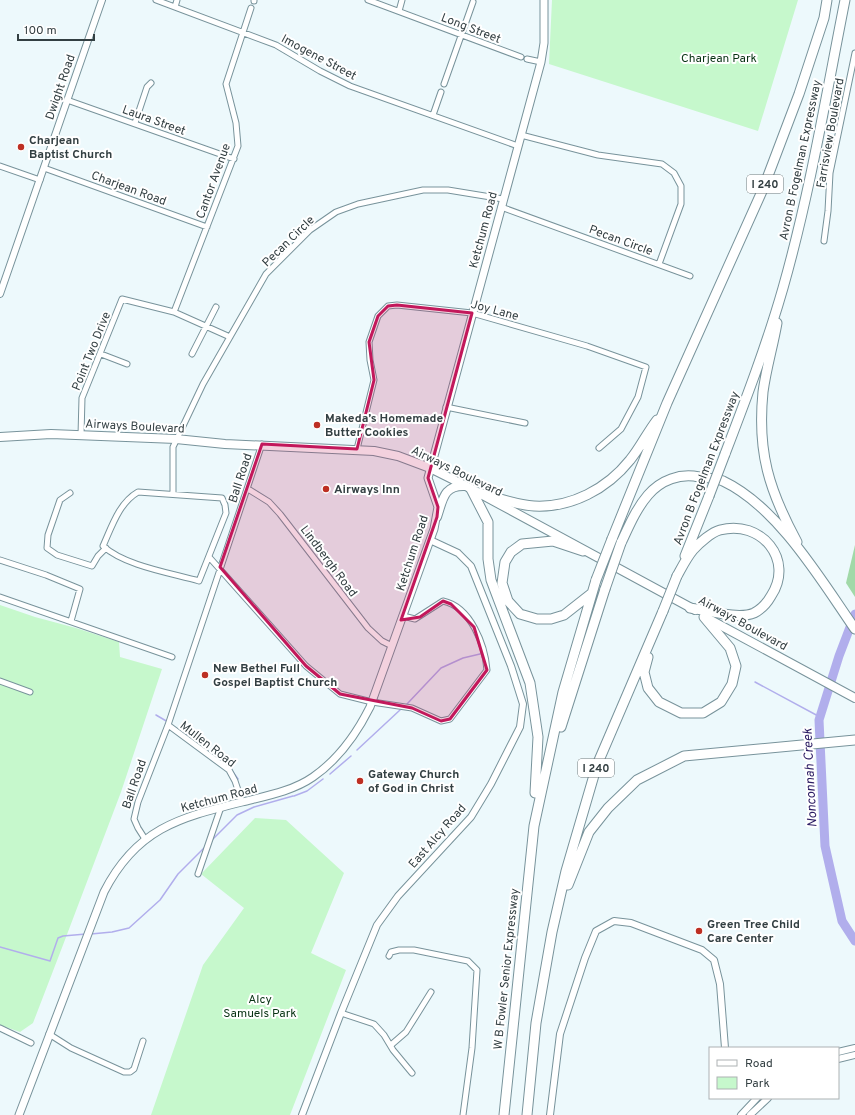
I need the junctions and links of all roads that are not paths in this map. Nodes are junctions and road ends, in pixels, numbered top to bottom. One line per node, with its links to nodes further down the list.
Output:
1 (102, 0): 23 (street, Dwight Road)
2 (156, 0): 10 (street, Imogene Street)
3 (177, 0): 10 (street)
4 (368, 0): 12 (street, Long Street)
5 (402, 0): 12 (street)
6 (544, 0): 18 (main road, Ketchum Road)
7 (827, 0): 48 (highway, Avron B Fogelman Expressway / I 240)
8 (845, 0): 38 (highway, Avron B Fogelman Expressway / I 240)
9 (474, 2): 14 (street)
10 (174, 7): 13 (street, Imogene Street)
11 (251, 8): 13 (street, Cantor Avenue)
12 (399, 11): 14 (street, Long Street)
13 (243, 32): 24 (street, Imogene Street); 28 (street, Cantor Avenue)
14 (462, 35): 16 (street, Long Street); 21 (street)
15 (855, 53): 19 (street, Farrisview Boulevard)
16 (521, 57)
17 (527, 59): 18 (street)
18 (541, 62): 26 (main road, Ketchum Road)
19 (853, 78): 35 (street, Farrisview Boulevard)
20 (151, 82): 25 (street)
21 (444, 84)
22 (441, 92): 24 (street)
23 (67, 100): 25 (street, Laura Street); 30 (street, Dwight Road)
24 (433, 115): 27 (street, Imogene Street)
25 (134, 123): 28 (street, Laura Street)
26 (521, 135): 27 (main road, Ketchum Road); 36 (street)
27 (518, 146): 32 (main road, Ketchum Road)
28 (234, 159): 34 (street, Cantor Avenue)
29 (0, 166): 31 (street)
30 (44, 168): 31 (street, Dwight Road); 34 (street, Charjean Road)
31 (40, 180): 39 (street, Dwight Road)
32 (503, 199): 33 (main road, Ketchum Road); 44 (street, Pecan Circle)
33 (501, 208): 36 (street, Pecan Circle); 42 (main road, Ketchum Road)
34 (207, 227): 41 (street, Cantor Avenue)
35 (824, 241)
36 (659, 264): 37 (street, Pecan Circle)
37 (690, 276)
38 (783, 288): 69 (highway); 70 (highway, Avron B Fogelman Expressway / I 240, bridge)
39 (0, 294)
40 (216, 307): 43 (street)
41 (174, 312): 43 (street); 45 (street, Point Two Drive)
42 (472, 313): 49 (main road, Ketchum Road); 55 (street, Joy Lane); 56 (street, Joy Lane)
43 (207, 326): 44 (street); 46 (street)
44 (230, 337): 53 (street, Pecan Circle)
45 (101, 354): 47 (street); 51 (street, Point Two Drive)
46 (192, 354)
47 (127, 364)
48 (667, 404): 59 (highway); 71 (highway, Avron B Fogelman Expressway / I 240, bridge)
49 (446, 407): 50 (street); 57 (main road, Ketchum Road)
50 (525, 423)
51 (81, 435): 52 (main road, Airways Boulevard); 53 (main road, Airways Boulevard)
52 (0, 437)
53 (176, 438): 54 (main road, Airways Boulevard); 60 (street)
54 (262, 444): 56 (main road, Airways Boulevard); 58 (street, Ball Road)
55 (599, 448)
56 (357, 449): 57 (main road, Airways Boulevard)
57 (430, 468): 59 (main road, Airways Boulevard); 62 (main road, Ketchum Road)
58 (248, 489): 68 (street, Ball Road); 79 (street, Lindbergh Road)
59 (472, 489): 62 (main road); 65 (main road, Airways Boulevard); 90 (highway)
60 (173, 493): 64 (street); 66 (street)
61 (70, 494): 64 (street)
62 (437, 517): 63 (main road, Ketchum Road)
63 (430, 540): 74 (main road, Ketchum Road); 96 (street, East Alcy Road)
64 (106, 548): 66 (street)
65 (583, 551): 71 (highway); 73 (main road, Airways Boulevard)
66 (209, 557): 68 (street)
67 (0, 560): 76 (street)
68 (220, 567): 84 (street); 85 (street, Ball Road)
69 (811, 567): 78 (highway); 87 (highway, bridge)
70 (677, 576): 73 (highway); 77 (highway, Avron B Fogelman Expressway / I 240, bridge)
71 (592, 593): 87 (highway, Avron B Fogelman Expressway / I 240)
72 (0, 597): 76 (street)
73 (690, 608): 75 (main road, Airways Boulevard)
74 (403, 616): 79 (main road, Ketchum Road); 84 (street)
75 (704, 617): 77 (highway); 83 (main road, Airways Boulevard)
76 (71, 621): 80 (street)
77 (655, 629): 93 (highway, Avron B Fogelman Expressway / I 240)
78 (855, 629)
79 (392, 646): 84 (main road, Ketchum Road)
80 (172, 657)
81 (0, 681): 82 (street)
82 (30, 692)
83 (855, 698)
84 (372, 702): 88 (main road, Ketchum Road)
85 (168, 723): 88 (street, Mullen Road); 91 (street, Ball Road)
86 (855, 740): 93 (highway)
87 (547, 762): 90 (highway, Avron B Fogelman Expressway / I 240)
88 (242, 802): 89 (main road, Ketchum Road)
89 (221, 808): 91 (main road, Ketchum Road); 92 (street)
90 (534, 826): 112 (highway, W B Fowler Senior Expressway / I 240)
91 (145, 839): 98 (main road)
92 (198, 874)
93 (552, 932): 113 (highway, I 240)
94 (388, 956): 111 (street)
95 (431, 992): 101 (street)
96 (341, 1013): 101 (street); 110 (street, East Alcy Road)
97 (0, 1028): 100 (street)
98 (49, 1034): 99 (street); 109 (main road)
99 (143, 1041)
100 (31, 1043)
101 (391, 1046): 106 (street)
102 (725, 1047): 114 (street)
103 (855, 1048): 104 (street)
104 (840, 1055): 105 (street)
105 (855, 1055)
106 (412, 1073)
107 (755, 1099): 115 (street)
108 (764, 1099): 116 (street)
109 (19, 1115)
110 (302, 1115)
111 (463, 1115)
112 (504, 1115)
113 (527, 1115)
114 (550, 1115)
115 (741, 1115)
116 (750, 1115)

